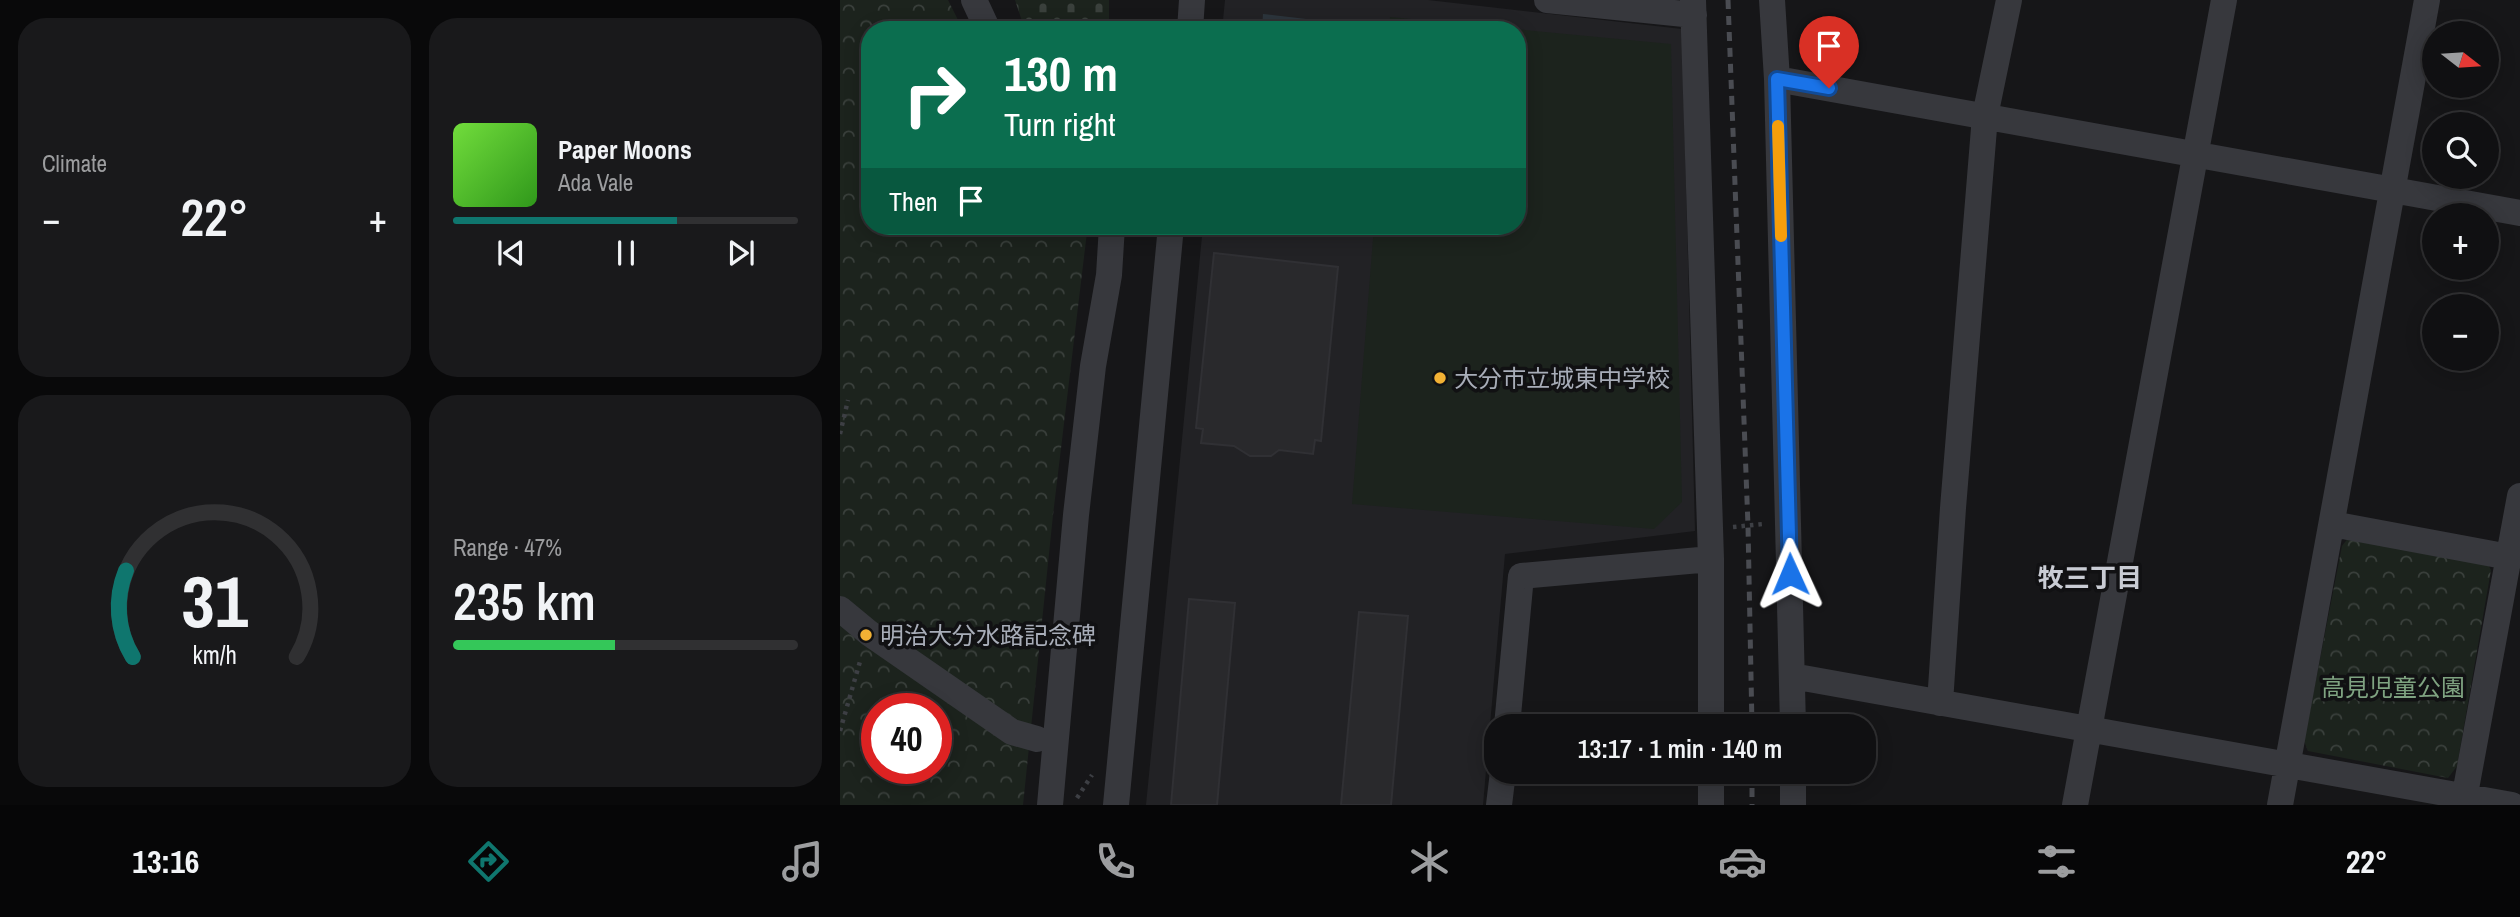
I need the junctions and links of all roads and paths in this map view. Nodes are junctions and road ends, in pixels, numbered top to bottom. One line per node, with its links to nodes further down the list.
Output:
1 (974, 0): 9 (street)
2 (1192, 0): 10 (street)
3 (1547, 0): 8 (street)
4 (1772, 0): 11 (street)
5 (2009, 0): 12 (street)
6 (2224, 0): 13 (street)
7 (2427, 0): 14 (street)
8 (1694, 7): 23 (street)
9 (984, 21)
10 (1191, 21)
11 (1777, 79): 12 (street); 21 (street)
12 (1985, 116): 13 (street); 29 (street)
13 (2195, 154): 14 (street); 33 (street)
14 (2393, 190): 15 (street); 22 (street)
15 (2520, 213)
16 (1111, 235): 42 (street)
17 (1170, 235): 44 (street)
18 (848, 400): 19 (path)
19 (840, 434)
20 (2520, 496): 24 (street)
21 (1788, 522): 23 (path); 28 (street)
22 (2332, 524): 24 (street); 36 (street)
23 (1710, 528): 25 (street)
24 (2509, 556): 41 (street)
25 (1711, 559): 30 (street); 31 (street)
26 (840, 609): 35 (street)
27 (856, 675): 34 (path)
28 (1792, 677): 29 (street); 32 (street)
29 (1940, 703): 33 (street)
30 (1508, 714)
31 (1711, 714)
32 (1793, 714)
33 (2088, 729): 36 (street); 48 (street)
34 (840, 731)
35 (1037, 739)
36 (2288, 765): 41 (street); 49 (street)
37 (1092, 775): 43 (path)
38 (1502, 784): 45 (street)
39 (1711, 784): 46 (street)
40 (1793, 784): 47 (street)
41 (2464, 801): 50 (street)
42 (1050, 805)
43 (1072, 805)
44 (1116, 805)
45 (1499, 805)
46 (1711, 805)
47 (1793, 805)
48 (2075, 805)
49 (2280, 805)
50 (2512, 805)

